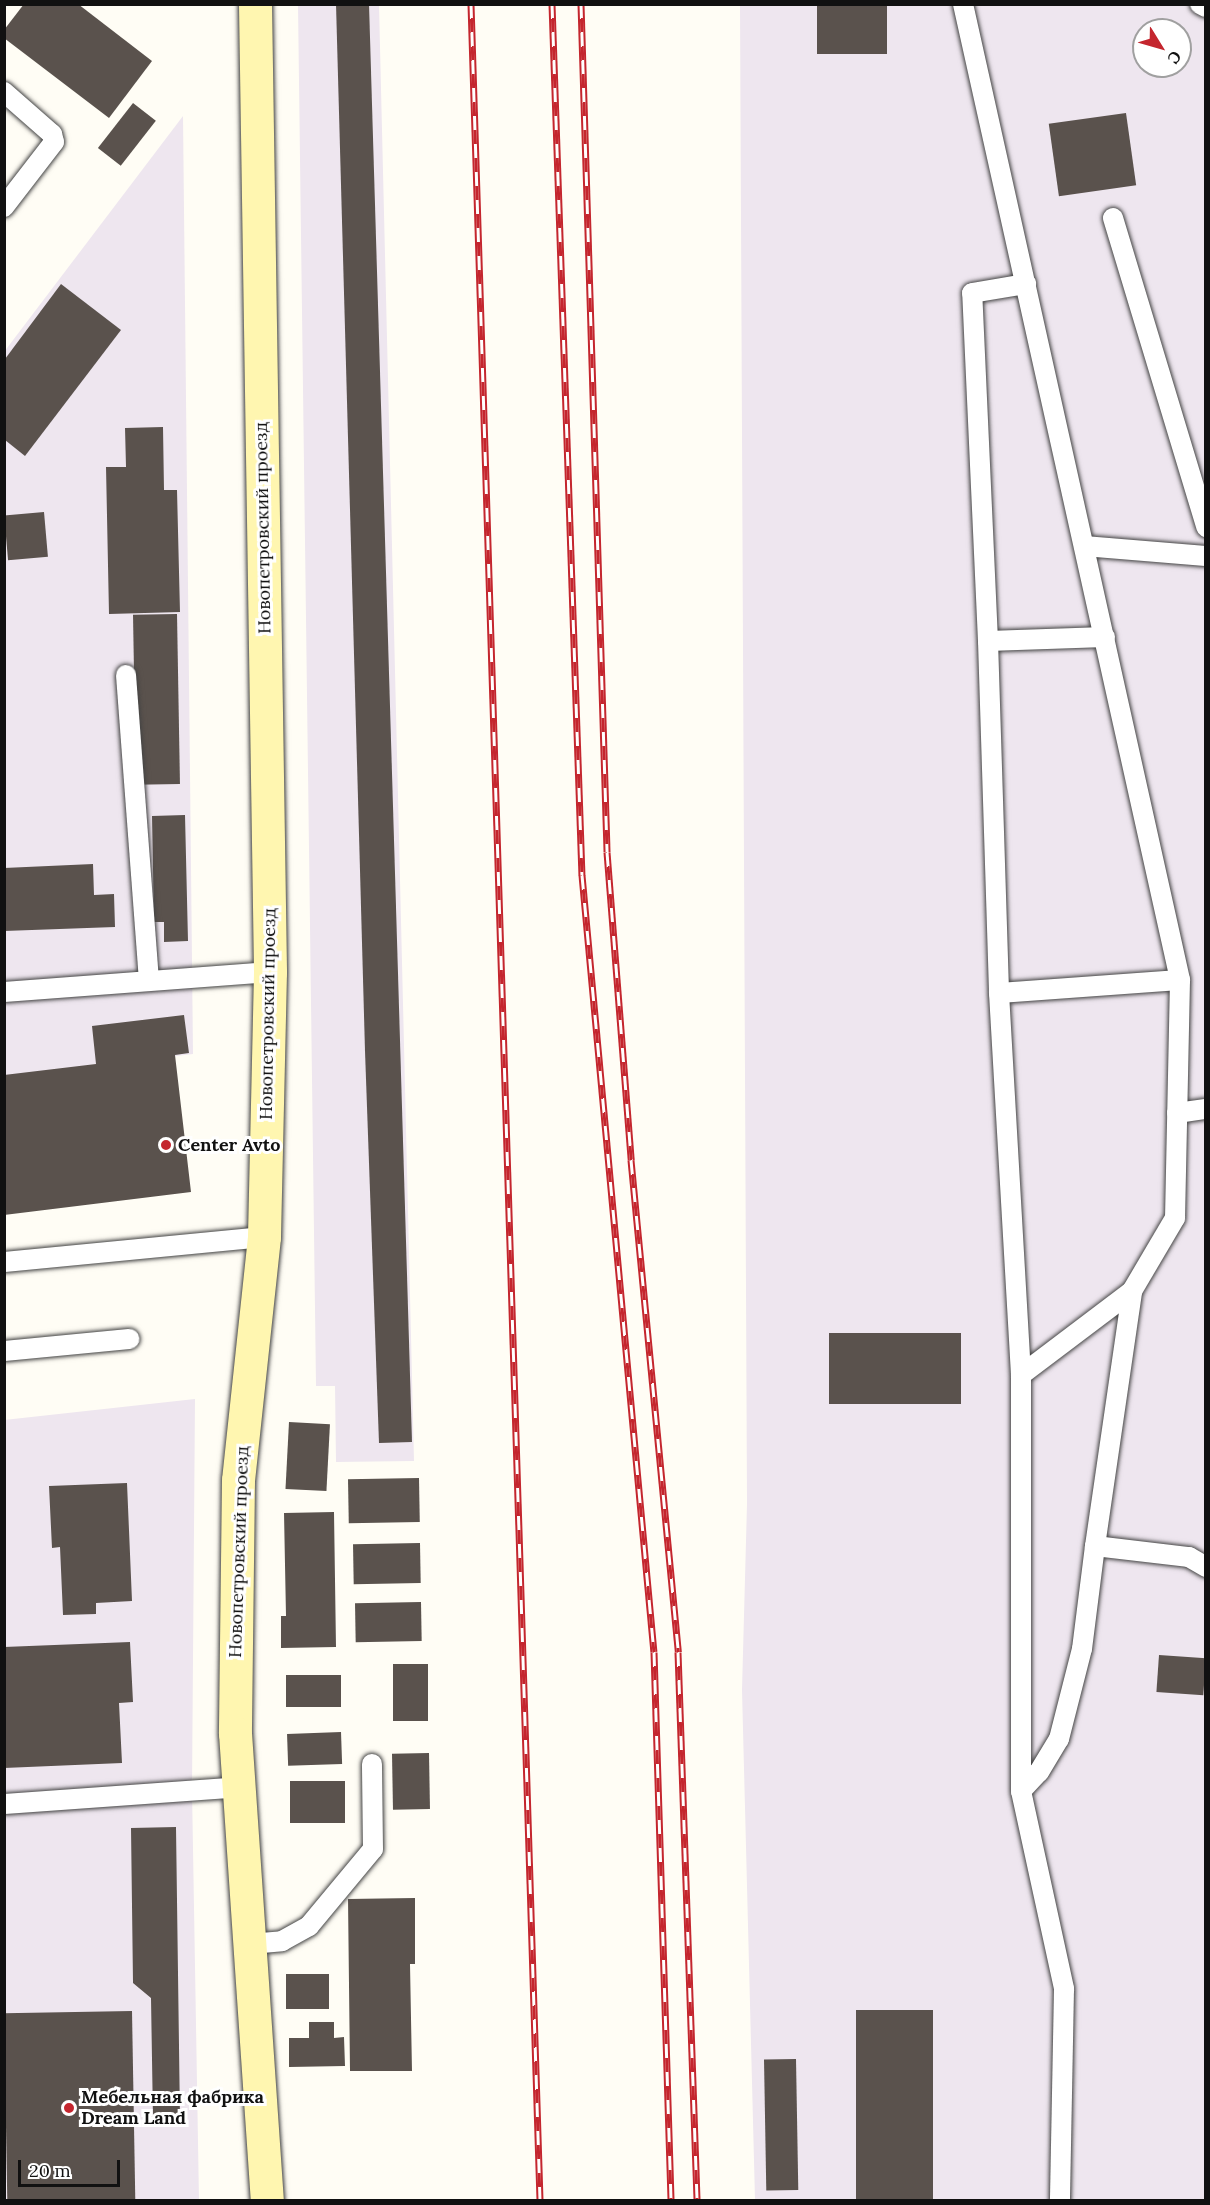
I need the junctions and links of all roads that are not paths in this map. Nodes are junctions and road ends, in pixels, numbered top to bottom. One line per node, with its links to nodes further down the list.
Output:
1 (255, 4): 15 (street, Новопетровский проезд)
2 (963, 4): 8 (lane)
3 (1200, 4): 4 (lane)
4 (1206, 7)
5 (4, 92): 6 (lane)
6 (4, 207)
7 (1113, 218): 9 (lane)
8 (1026, 284): 10 (lane); 13 (lane)
9 (1206, 527)
10 (1084, 546): 11 (lane); 12 (lane)
11 (1206, 555)
12 (1104, 637): 13 (lane); 17 (lane)
13 (988, 641): 19 (lane)
14 (126, 675): 16 (lane)
15 (270, 972): 16 (lane); 22 (street, Новопетровский проезд)
16 (149, 980): 18 (lane)
17 (1180, 980): 19 (lane); 21 (lane)
18 (4, 992)
19 (999, 993): 27 (lane)
20 (1206, 1109): 21 (lane)
21 (1177, 1113): 24 (lane)
22 (264, 1237): 23 (lane); 31 (street, Новопетровский проезд)
23 (4, 1262)
24 (1132, 1291): 27 (lane); 28 (lane)
25 (129, 1339): 26 (lane)
26 (4, 1351)
27 (1021, 1375): 32 (lane)
28 (1095, 1546): 29 (lane); 32 (lane)
29 (1206, 1567)
30 (372, 1764): 34 (lane)
31 (238, 1786): 33 (lane); 34 (street, Новопетровский проезд)
32 (1021, 1791): 36 (lane)
33 (4, 1804)
34 (250, 1944): 35 (street, Новопетровский проезд)
35 (267, 2200)
36 (1060, 2200)

